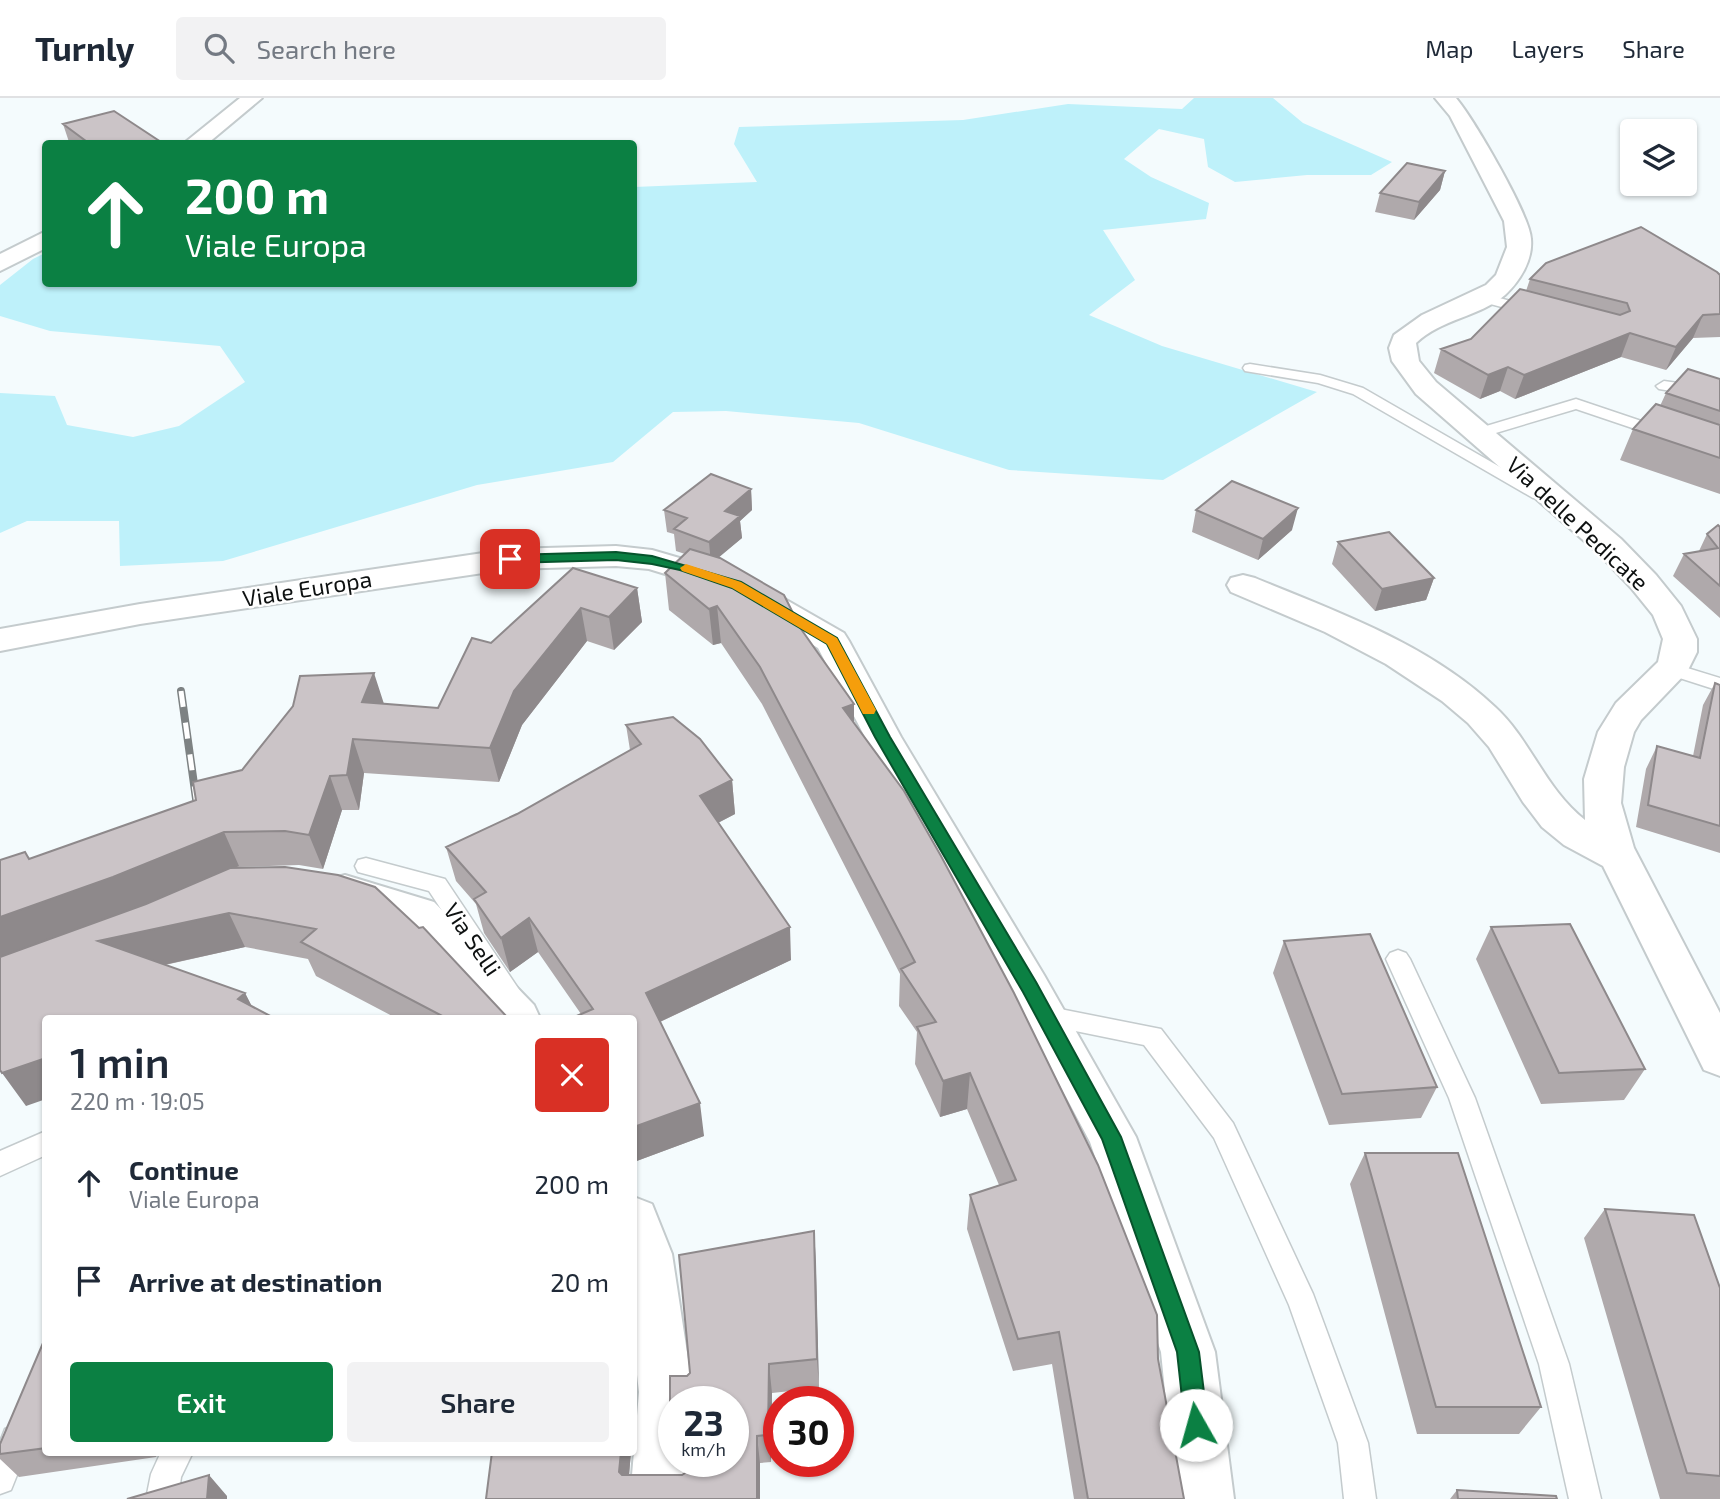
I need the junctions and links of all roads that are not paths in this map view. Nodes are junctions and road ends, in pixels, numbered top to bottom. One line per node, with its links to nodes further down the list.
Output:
1 (252, 98): 3 (street)
2 (1445, 98): 6 (street, Via delle Pedicate)
3 (198, 140)
4 (42, 240): 5 (street)
5 (0, 264)
6 (1484, 298): 7 (lane); 11 (street, Via delle Pedicate)
7 (1548, 315)
8 (1251, 368): 13 (lane)
9 (1664, 386): 10 (lane)
10 (1720, 394)
11 (1479, 433): 12 (lane); 13 (street, Via delle Pedicate)
12 (1681, 440)
13 (1574, 515): 16 (street, Via delle Pedicate)
14 (1243, 585): 18 (street)
15 (0, 640): 24 (street, Viale Europa)
16 (1671, 669): 17 (lane); 18 (street)
17 (1720, 685)
18 (1619, 856): 25 (street)
19 (366, 866): 23 (lane, Via Selli)
20 (313, 885): 22 (street)
21 (1398, 959): 36 (lane)
22 (515, 1015)
23 (524, 1015)
24 (1045, 1016): 34 (street, Viale Europa); 35 (lane)
25 (1720, 1057)
26 (42, 1144): 27 (lane)
27 (0, 1164)
28 (637, 1227): 33 (street)
29 (25, 1419): 31 (lane)
30 (176, 1456): 32 (lane)
31 (0, 1479)
32 (162, 1499)
33 (659, 1499)
34 (1205, 1499)
35 (1360, 1499)
36 (1586, 1499)

